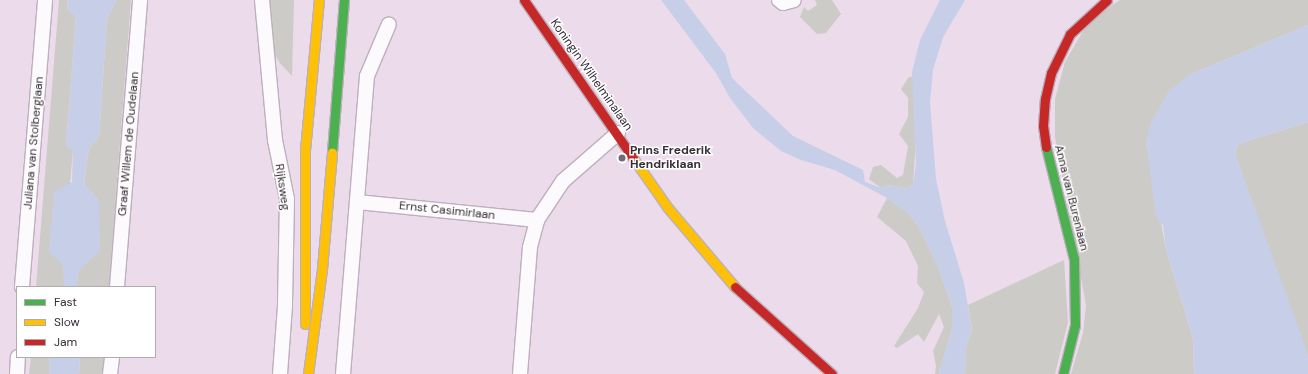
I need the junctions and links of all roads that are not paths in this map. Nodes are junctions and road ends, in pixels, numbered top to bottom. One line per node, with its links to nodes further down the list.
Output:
1 (45, 0): 14 (street, Juliana van Stolberglaan)
2 (140, 0): 15 (street, Graaf Willem de Oudelaan)
3 (262, 0): 20 (street, Rijksweg)
4 (319, 0): 21 (street, Rijksweg)
5 (344, 0): 21 (street, Rijksweg)
6 (524, 0): 11 (street, Koningin Wilhelminalaan)
7 (778, 0): 8 (street)
8 (794, 0)
9 (1107, 0): 25 (street, Anna van Burenlaan)
10 (389, 24): 12 (street)
11 (618, 133): 13 (street); 24 (street, Koningin Wilhelminalaan)
12 (358, 202): 13 (street, Ernst Casimirlaan); 22 (street)
13 (538, 220): 23 (street)
14 (22, 286)
15 (117, 286)
16 (18, 358): 18 (street)
17 (112, 358): 19 (street)
18 (17, 374)
19 (110, 374)
20 (280, 374)
21 (308, 374)
22 (343, 374)
23 (520, 374)
24 (832, 374)
25 (1063, 374)

